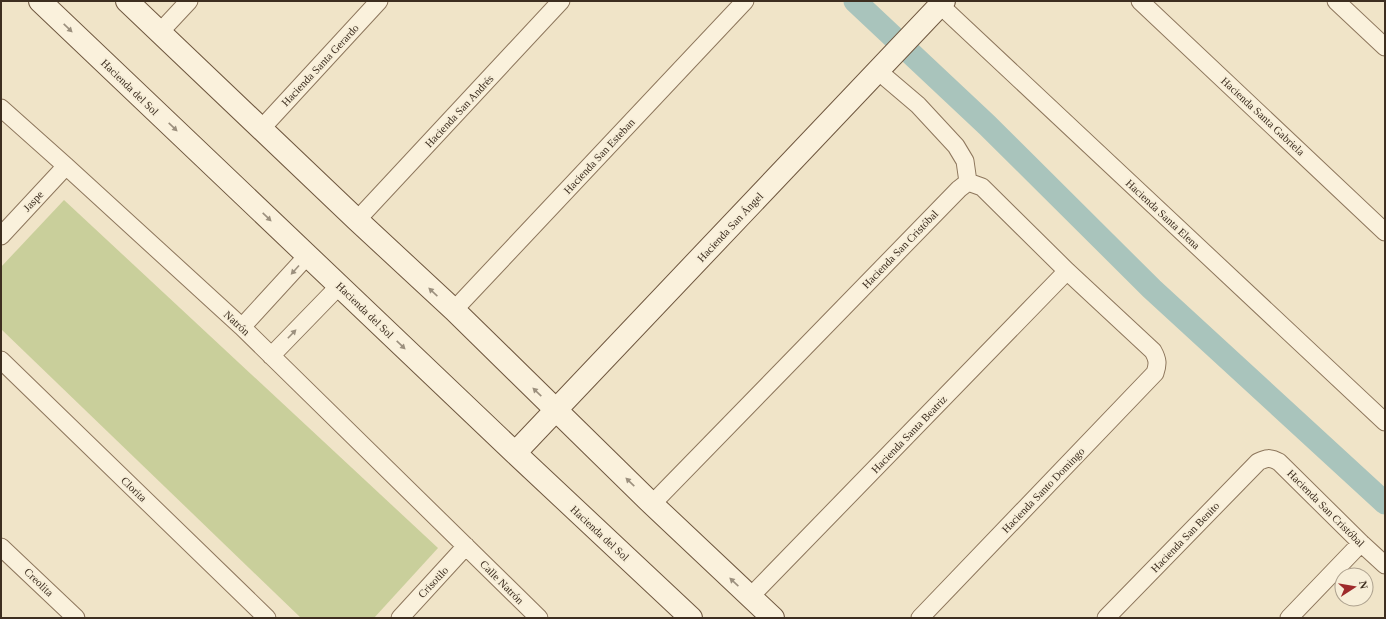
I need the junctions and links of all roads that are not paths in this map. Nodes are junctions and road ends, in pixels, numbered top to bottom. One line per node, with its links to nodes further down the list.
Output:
1 (40, 1): 20 (street, Hacienda del Sol, one-way to 20)
2 (127, 1): 10 (street)
3 (189, 1): 10 (street)
4 (379, 1): 14 (street, Hacienda Santa Gerardo)
5 (561, 1): 17 (street, Hacienda San Andrés)
6 (745, 1): 23 (street, Hacienda San Esteban)
7 (1140, 1): 18 (street, Hacienda Santa Gabriela)
8 (1336, 1): 11 (street)
9 (938, 7): 12 (street, Hacienda San Ángel); 28 (street, Hacienda Santa Elena)
10 (160, 32): 14 (street)
11 (1385, 47)
12 (883, 65): 16 (street); 27 (street, Hacienda San Ángel)
13 (1, 108): 15 (street, Natrón)
14 (261, 129): 17 (street)
15 (66, 166): 19 (street, Jaspe); 24 (street, Natrón)
16 (968, 182): 21 (street); 31 (street, Hacienda San Cristóbal)
17 (357, 220): 23 (street, one-way to 17)
18 (1385, 232)
19 (1, 236)
20 (307, 256): 22 (street, Hacienda del Sol); 24 (street, one-way to 24)
21 (1067, 271): 36 (street, Hacienda Santa Beatriz); 43 (street, Hacienda Santo Domingo)
22 (339, 286): 25 (street, one-way to 22); 29 (street, Hacienda del Sol, one-way to 29)
23 (454, 310): 27 (street, one-way to 23)
24 (242, 327): 25 (street, Natrón)
25 (271, 356): 33 (street, Natrón)
26 (1, 360): 38 (street, Clorita)
27 (556, 411): 29 (street, Hacienda San Ángel); 31 (street, one-way to 27)
28 (1385, 422)
29 (515, 453): 41 (street, Hacienda del Sol)
30 (1265, 458): 32 (street, Hacienda San Cristóbal); 44 (street, Hacienda San Benito)
31 (652, 504): 36 (street, one-way to 31)
32 (1360, 543): 35 (street, Hacienda San Cristóbal); 45 (street)
33 (466, 546): 39 (street, Crisotilo); 40 (street, Calle Natrón)
34 (1, 547): 37 (street, Creolita)
35 (1385, 565)
36 (750, 597): 42 (street)
37 (76, 618)
38 (267, 618)
39 (400, 618)
40 (539, 618)
41 (691, 618)
42 (773, 618)
43 (920, 618)
44 (1106, 618)
45 (1289, 618)

